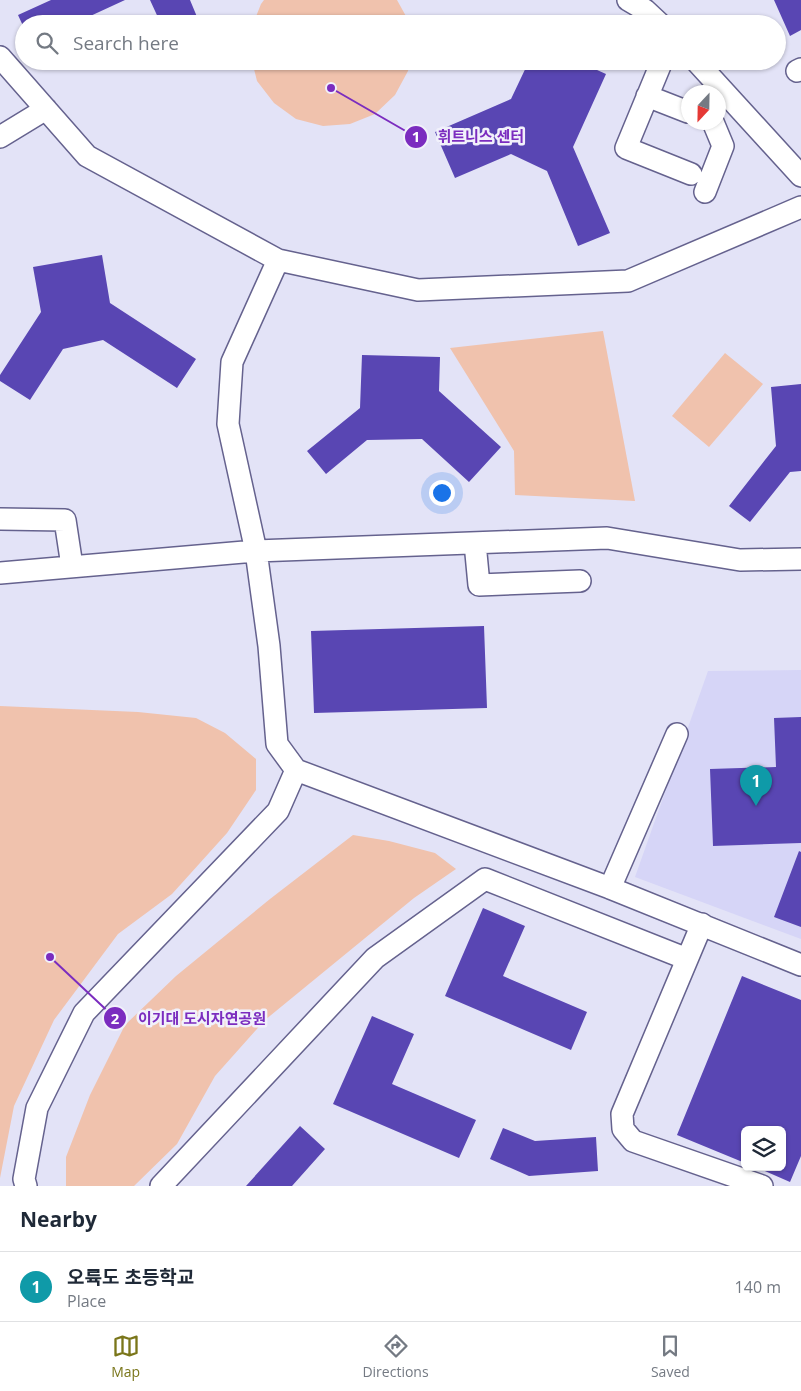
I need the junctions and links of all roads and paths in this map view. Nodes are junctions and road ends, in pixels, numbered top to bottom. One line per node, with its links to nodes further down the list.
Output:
1 (628, 0): 2 (street)
2 (650, 15)
3 (0, 57): 7 (street)
4 (658, 70): 6 (street)
5 (704, 70): 12 (street)
6 (648, 96): 8 (street); 11 (street)
7 (46, 109): 10 (street); 15 (street)
8 (681, 109)
9 (716, 130): 13 (street)
10 (0, 137)
11 (691, 174)
12 (801, 176)
13 (705, 192)
14 (801, 207): 15 (street)
15 (278, 260): 18 (street)
16 (0, 519): 20 (street)
17 (475, 542): 18 (street); 19 (street); 22 (street)
18 (256, 551): 20 (street); 24 (street)
19 (801, 558)
20 (72, 566): 21 (street)
21 (0, 573)
22 (580, 581)
23 (677, 734): 25 (street)
24 (296, 770): 25 (street); 29 (street)
25 (610, 888): 26 (street)
26 (702, 924): 27 (street); 28 (street)
27 (687, 959): 30 (street); 31 (street)
28 (801, 965)
29 (26, 1186)
30 (161, 1186)
31 (762, 1186)

